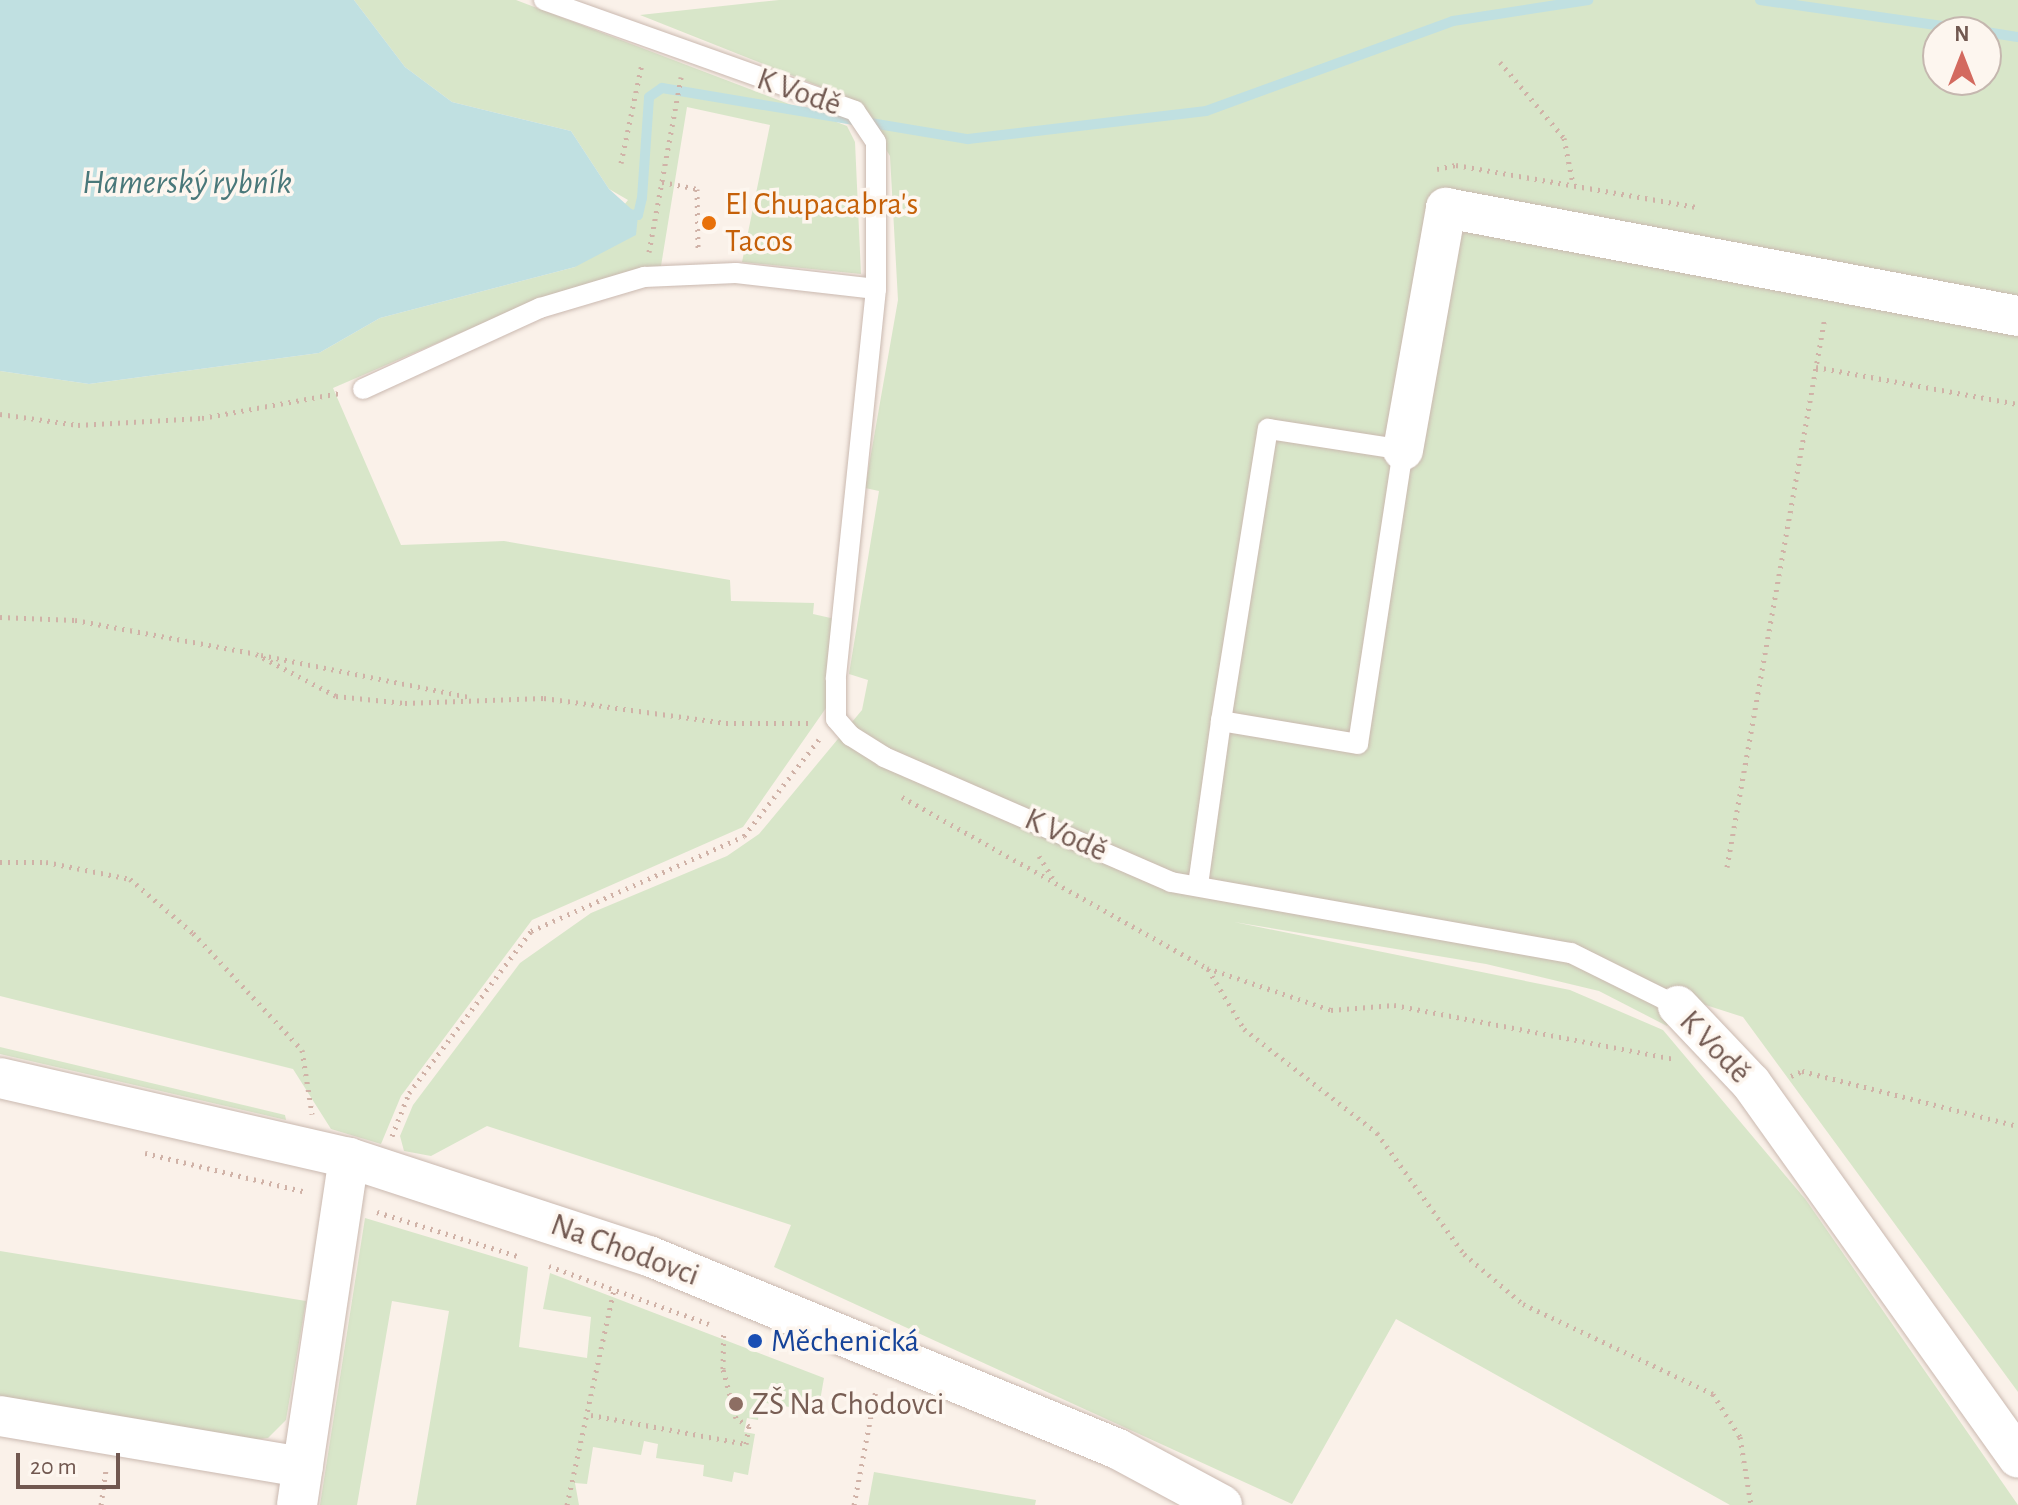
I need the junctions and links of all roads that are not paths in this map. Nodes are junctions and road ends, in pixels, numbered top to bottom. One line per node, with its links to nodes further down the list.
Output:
1 (544, 0): 2 (lane, K Vodě)
2 (876, 289): 4 (lane); 7 (lane, K Vodě)
3 (2018, 314): 5 (street)
4 (363, 389)
5 (1403, 450): 6 (lane); 6 (lane)
6 (1221, 721): 7 (lane)
7 (1198, 885): 8 (lane, K Vodě)
8 (1678, 1006): 12 (street, K Vodě)
9 (0, 1078): 10 (street, Na Chodovci)
10 (364, 1163): 13 (street); 14 (street, Na Chodovci)
11 (0, 1416): 13 (street)
12 (2018, 1458)
13 (300, 1486)
14 (1222, 1505)

